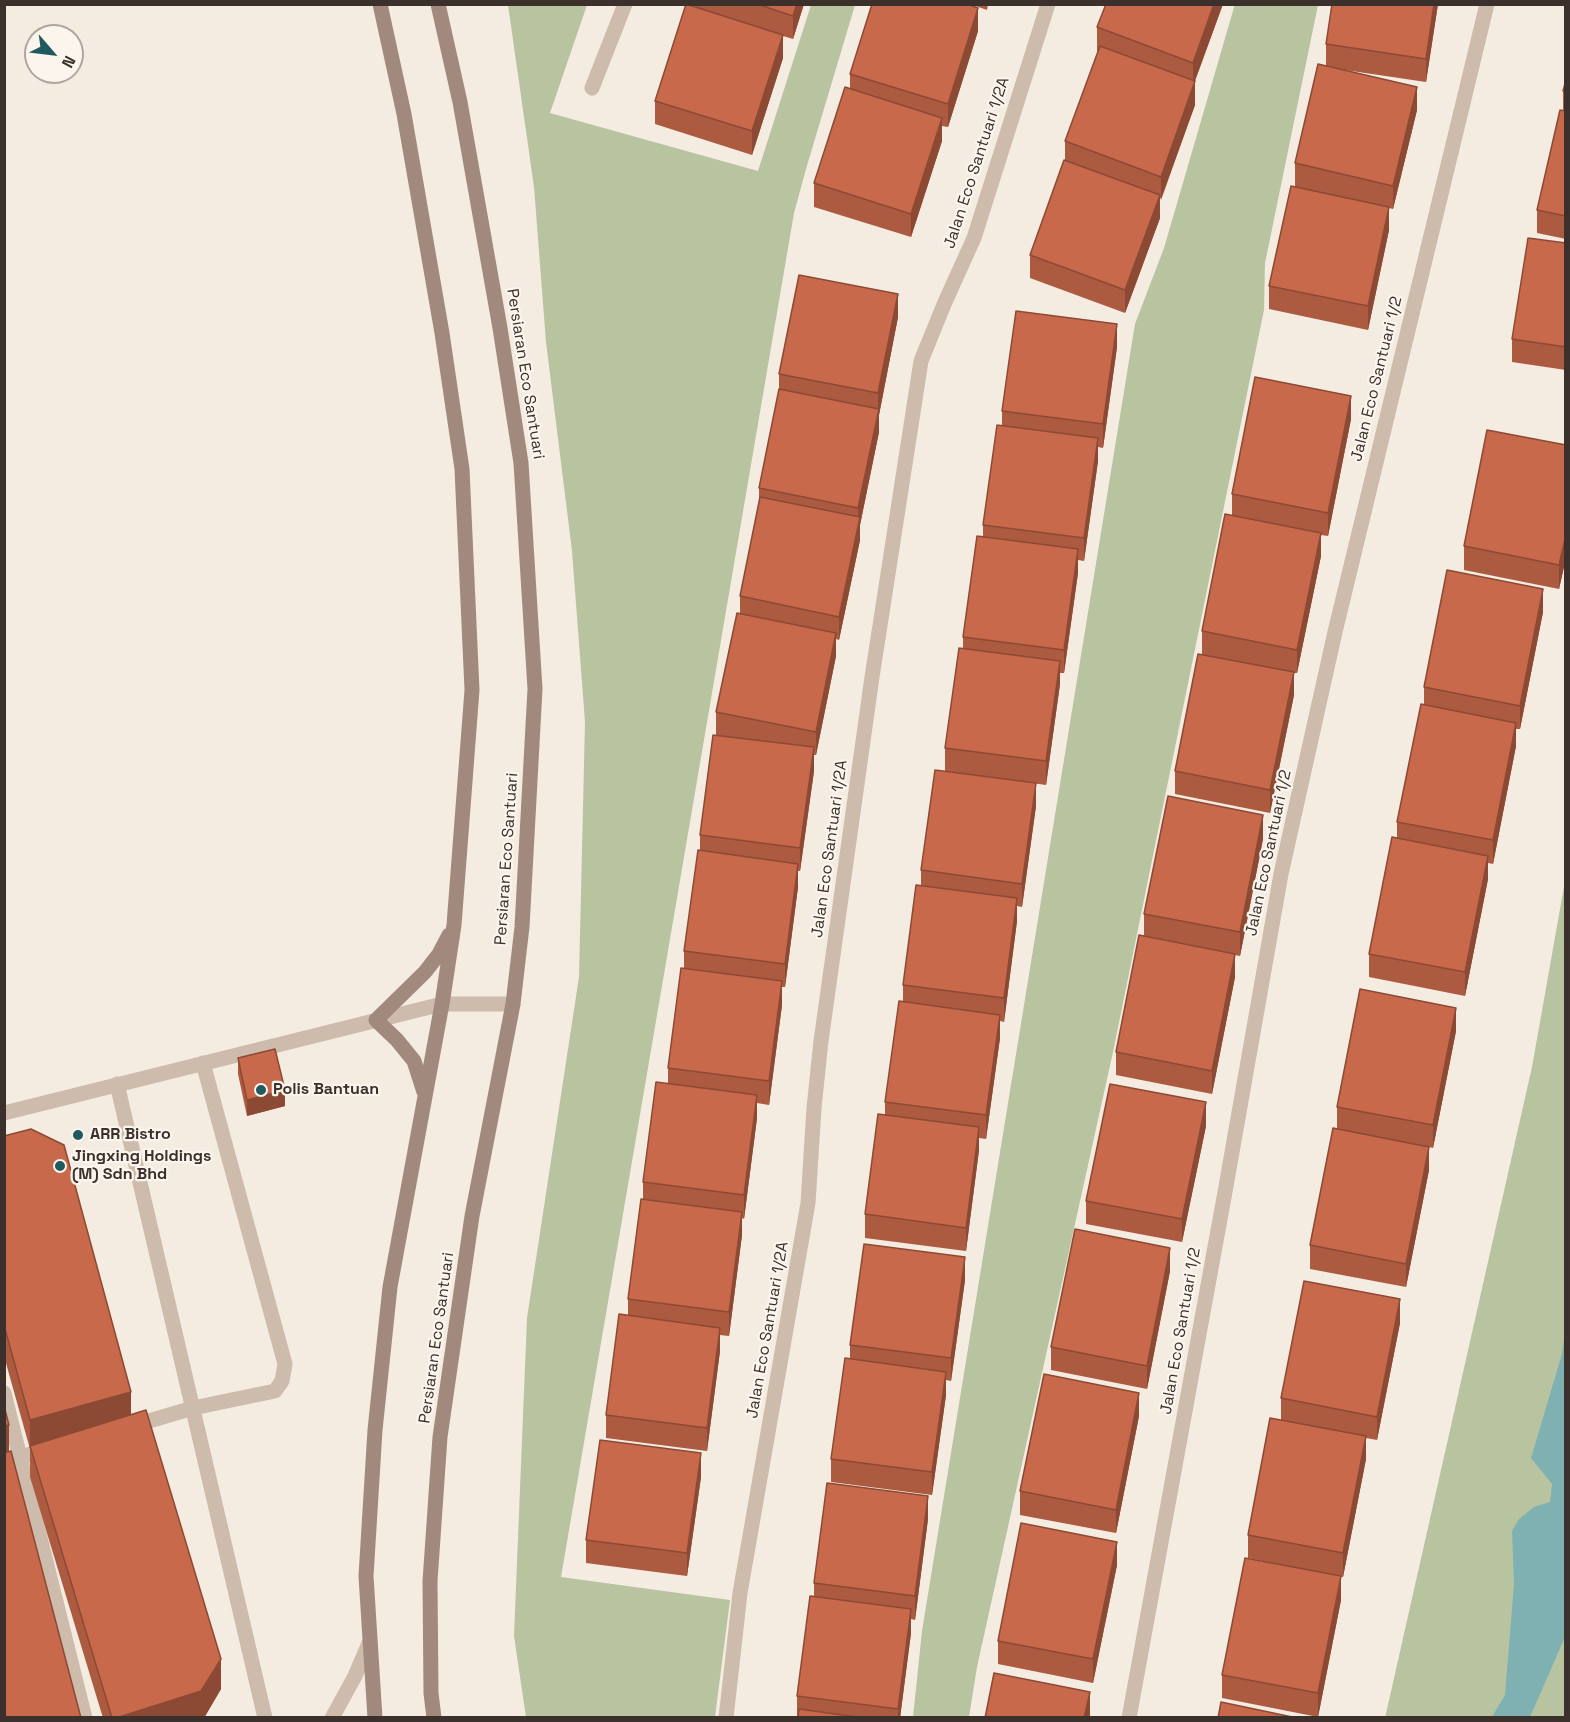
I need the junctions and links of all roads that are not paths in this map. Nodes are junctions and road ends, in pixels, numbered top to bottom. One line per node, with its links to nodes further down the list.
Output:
1 (380, 4): 7 (street)
2 (438, 4): 9 (street, Persiaran Eco Santuari)
3 (625, 4): 6 (street)
4 (1048, 4): 27 (street, Jalan Eco Santuari 1/2A)
5 (1487, 4): 28 (street, Jalan Eco Santuari 1/2)
6 (592, 88)
7 (454, 925): 8 (street); 10 (street)
8 (442, 1004): 9 (street); 10 (street); 13 (street)
9 (513, 1004): 26 (street, Persiaran Eco Santuari)
10 (376, 1020): 11 (street); 13 (street)
11 (203, 1064): 12 (street); 16 (street)
12 (117, 1084): 14 (street); 16 (street)
13 (425, 1095): 21 (street)
14 (4, 1113)
15 (4, 1392): 19 (street)
16 (193, 1408): 17 (street); 23 (street)
17 (112, 1431)
18 (66, 1444): 19 (street)
19 (20, 1457): 20 (street); 22 (street)
20 (4, 1462)
21 (370, 1641): 24 (street); 25 (street)
22 (85, 1718)
23 (265, 1718)
24 (332, 1718)
25 (375, 1718)
26 (434, 1718)
27 (726, 1718)
28 (1129, 1718)

